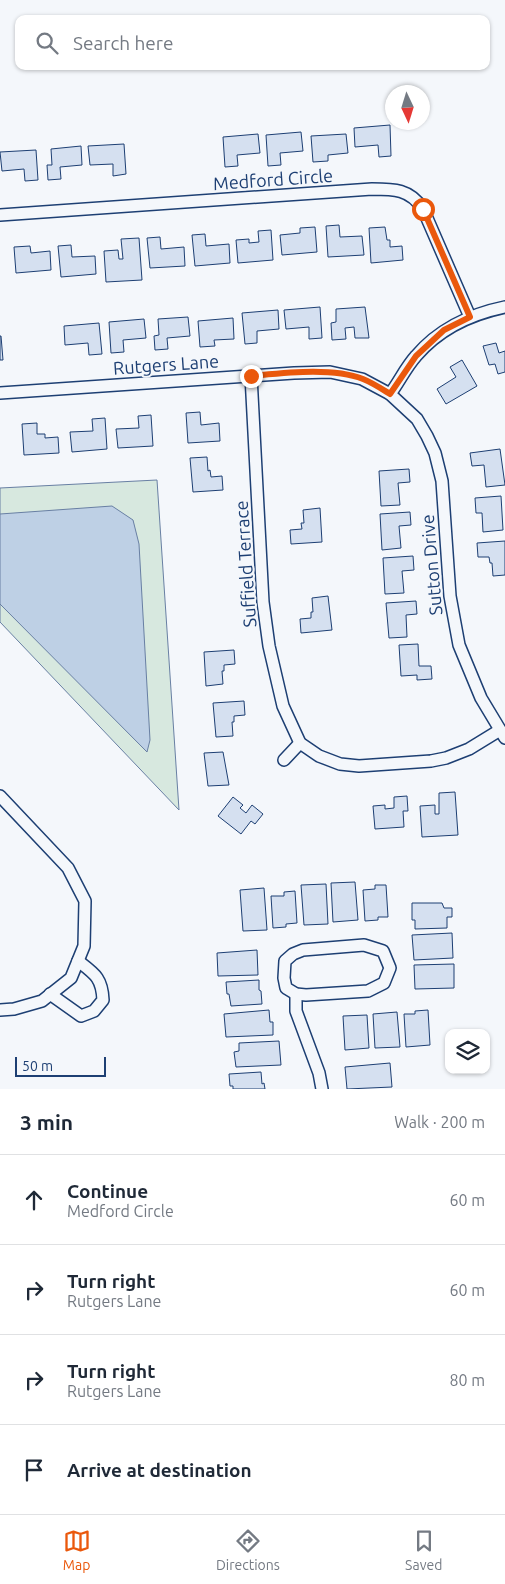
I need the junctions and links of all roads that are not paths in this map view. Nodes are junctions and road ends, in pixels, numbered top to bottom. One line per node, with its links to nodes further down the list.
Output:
1 (0, 215): 3 (street, Medford Circle)
2 (505, 306): 3 (street)
3 (470, 317): 6 (street)
4 (251, 376): 5 (street, Rutgers Lane); 6 (street, Rutgers Lane); 8 (street, Suffield Terrace)
5 (0, 394)
6 (390, 394): 7 (street, Sutton Drive)
7 (502, 734): 8 (street)
8 (300, 743): 9 (street)
9 (284, 760)
10 (0, 796): 11 (street)
11 (78, 961): 12 (street); 12 (street)
12 (50, 994): 14 (street)
13 (296, 994): 13 (street); 15 (street)
14 (0, 1010)
15 (322, 1089)

